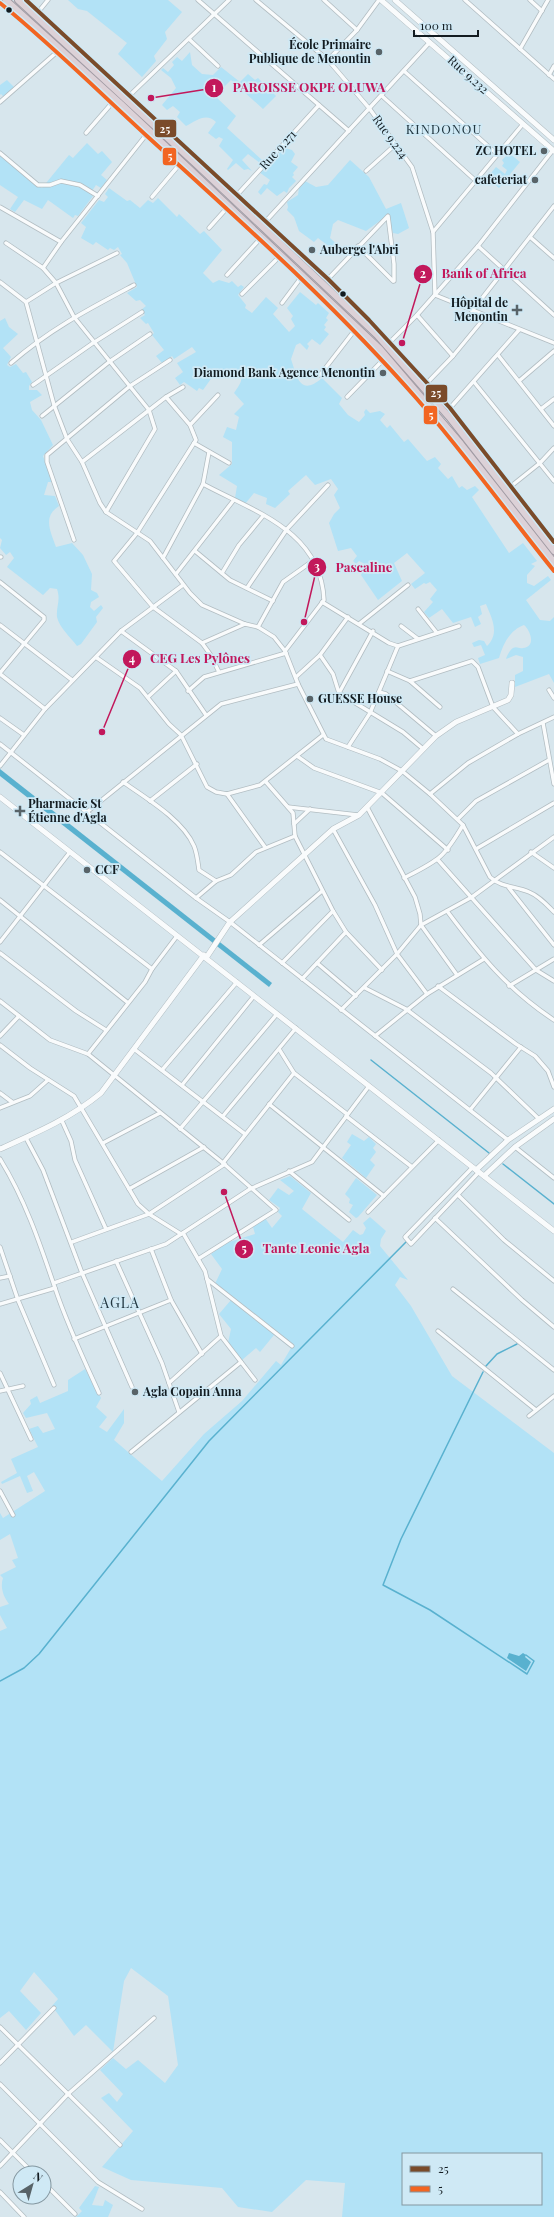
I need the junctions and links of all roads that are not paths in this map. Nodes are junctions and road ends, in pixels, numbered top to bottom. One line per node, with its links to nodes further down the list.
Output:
1 (6, 0): 90 (highway)
2 (20, 0): 13 (highway); 89 (highway)
3 (48, 0): 15 (street)
4 (198, 0): 17 (street)
5 (229, 0): 17 (street)
6 (256, 0): 23 (street, Rue 9.224)
7 (324, 0): 18 (street)
8 (380, 0): 18 (street); 20 (street, Rue 9.232)
9 (395, 0): 39 (street, Rue 9.232)
10 (465, 0): 21 (street)
11 (530, 0): 16 (street)
12 (548, 0): 16 (street)
13 (29, 2): 15 (street)
14 (0, 3): 22 (street)
15 (38, 11): 29 (street)
16 (542, 11): 21 (street)
17 (215, 14): 19 (street); 33 (street)
18 (357, 30): 23 (street)
19 (189, 39): 24 (street); 29 (street)
20 (430, 42): 26 (street); 35 (street, Rue 9.232)
21 (520, 49): 27 (street)
22 (57, 52): 31 (street); 32 (street)
23 (328, 60): 34 (street, Rue 9.224)
24 (218, 66)
25 (554, 66): 27 (street)
26 (404, 71): 30 (street); 43 (street)
27 (549, 75): 28 (street)
28 (554, 79)
29 (130, 95): 47 (street)
30 (382, 96): 34 (street); 46 (street)
31 (0, 102)
32 (112, 103): 37 (street); 38 (street)
33 (319, 105): 36 (street); 47 (street, Rue 9.271)
34 (369, 108): 36 (street); 40 (street, Rue 9.224)
35 (523, 124): 41 (street, Rue 9.232); 43 (street)
36 (349, 131): 53 (street)
37 (86, 133)
38 (146, 136): 44 (street); 48 (street)
39 (554, 140)
40 (394, 145): 45 (street); 55 (street, Rue 9.224)
41 (554, 150): 61 (street)
42 (0, 153): 48 (street)
43 (496, 154): 46 (street)
44 (180, 165): 49 (street); 52 (street)
45 (366, 171)
46 (476, 181): 55 (street)
47 (237, 195): 53 (street)
48 (98, 196): 58 (street)
49 (152, 197)
50 (554, 206): 56 (street)
51 (0, 207): 58 (street)
52 (226, 209): 54 (street); 57 (street)
53 (266, 222): 69 (street)
54 (209, 228)
55 (432, 232): 74 (street, Rue 9.224)
56 (530, 237): 64 (street); 66 (street)
57 (259, 240): 63 (street); 67 (street)
58 (61, 242): 65 (street)
59 (6, 243): 65 (street)
60 (358, 246): 60 (street); 69 (street)
61 (478, 246): 66 (street); 74 (street)
62 (117, 253): 71 (street)
63 (278, 258): 68 (street); 73 (street)
64 (554, 258)
65 (43, 268): 71 (street)
66 (504, 270): 77 (street); 80 (street)
67 (226, 275)
68 (300, 279): 76 (street); 84 (street)
69 (328, 279): 89 (street)
70 (0, 282): 75 (street)
71 (56, 283): 75 (street); 82 (street)
72 (134, 285): 82 (street)
73 (242, 294)
74 (435, 295): 77 (street); 79 (street)
75 (26, 302): 86 (street)
76 (282, 304)
77 (472, 311): 81 (street)
78 (142, 312): 87 (street)
79 (417, 315): 89 (street); 93 (street)
80 (554, 315)
81 (486, 316): 83 (street); 93 (street)
82 (74, 317): 86 (street); 87 (street)
83 (519, 330): 88 (street); 92 (street)
84 (354, 331): 90 (street); 98 (street)
85 (150, 334): 96 (street)
86 (37, 340): 97 (street); 99 (street)
87 (93, 343): 96 (street); 99 (street)
88 (554, 343)
89 (388, 344): 90 (street); 102 (street); 136 (highway)
90 (378, 351): 95 (street); 139 (highway)
91 (554, 351): 100 (street)
92 (498, 355): 100 (street); 101 (street)
93 (453, 356): 102 (street)
94 (170, 360): 104 (street)
95 (382, 361): 108 (street); 140 (street)
96 (109, 362): 104 (street); 110 (street)
97 (12, 363)
98 (320, 375)
99 (46, 377): 103 (street); 110 (street)
100 (519, 381): 112 (street)
101 (474, 382): 111 (street); 123 (street)
102 (427, 383): 111 (street)
103 (33, 386)
104 (130, 386): 113 (street); 117 (street)
105 (183, 387): 107 (street)
106 (218, 395): 115 (street)
107 (166, 396): 113 (street); 115 (street)
108 (347, 397)
109 (554, 399): 112 (street)
110 (54, 405): 114 (street); 117 (street)
111 (450, 408): 127 (street)
112 (541, 409): 116 (street)
113 (148, 410): 121 (street); 129 (street)
114 (42, 416)
115 (190, 425): 118 (street)
116 (554, 426)
117 (67, 439): 121 (street); 133 (street)
118 (194, 443): 120 (street); 132 (street)
119 (554, 448): 123 (street)
120 (209, 452): 122 (street); 125 (street)
121 (82, 462): 129 (street)
122 (229, 463)
123 (540, 463): 124 (street); 127 (street)
124 (554, 481)
125 (203, 484): 128 (street); 137 (street)
126 (328, 485): 131 (street)
127 (510, 486): 134 (street)
128 (233, 501): 130 (street); 135 (street)
129 (106, 512): 132 (street)
130 (263, 516): 131 (street); 141 (street)
131 (287, 529): 138 (street); 146 (street)
132 (137, 533): 137 (street); 149 (street)
133 (74, 540)
134 (554, 542)
135 (196, 551): 141 (street); 142 (street)
136 (554, 551)
137 (163, 558): 142 (street)
138 (314, 560): 147 (street); 148 (street)
139 (554, 562)
140 (554, 570)
141 (222, 573): 146 (street)
142 (176, 574): 144 (street)
143 (0, 582): 162 (street)
144 (183, 585): 149 (street); 152 (street)
145 (408, 585): 153 (street)
146 (247, 588): 147 (street)
147 (273, 601): 157 (street)
148 (322, 602): 151 (street); 165 (street)
149 (154, 607): 158 (street); 163 (street)
150 (418, 609): 160 (street)
151 (348, 617): 153 (street); 166 (street)
152 (245, 624): 157 (street); 163 (street)
153 (359, 624): 159 (street)
154 (0, 625): 162 (street)
155 (401, 626): 161 (street)
156 (459, 626): 160 (street)
157 (258, 627): 165 (street)
158 (121, 631): 167 (street); 168 (street)
159 (373, 631): 164 (street); 180 (street)
160 (437, 633): 161 (street)
161 (418, 639): 164 (street)
162 (24, 643): 171 (street); 173 (street)
163 (202, 643): 170 (street)
164 (398, 646): 169 (street)
165 (285, 652): 170 (street); 172 (street)
166 (320, 655): 172 (street); 180 (street)
167 (97, 658): 173 (street); 181 (street)
168 (176, 671): 178 (street); 181 (street)
169 (387, 671): 174 (street); 179 (street)
170 (219, 672): 178 (street)
171 (0, 673): 185 (street)
172 (296, 677): 176 (street)
173 (72, 680): 185 (street)
174 (410, 681): 183 (street); 184 (street)
175 (512, 683): 184 (street)
176 (298, 684): 187 (street); 194 (street)
177 (548, 690): 182 (street)
178 (188, 691): 187 (street)
179 (379, 692): 186 (street); 195 (street)
180 (339, 693): 186 (street)
181 (148, 697): 193 (street)
182 (554, 698)
183 (440, 707)
184 (493, 707): 191 (street); 195 (street)
185 (45, 709): 192 (street)
186 (370, 713): 197 (street); 198 (street)
187 (206, 715): 193 (street)
188 (554, 717): 190 (street)
189 (0, 718): 192 (street)
190 (543, 723): 191 (street); 201 (street)
191 (518, 734): 210 (street)
192 (24, 735): 199 (street)
193 (181, 735): 202 (street); 205 (street)
194 (323, 735): 197 (street); 200 (street)
195 (436, 736): 198 (street)
196 (0, 744): 199 (street)
197 (348, 747): 204 (street)
198 (422, 748): 204 (street)
199 (10, 752): 203 (street); 217 (street)
200 (297, 756): 206 (street); 208 (street)
201 (549, 760): 207 (street); 219 (street)
202 (197, 764): 209 (street); 212 (street)
203 (0, 766)
204 (402, 771): 208 (street); 210 (street)
205 (123, 782): 212 (street); 217 (street)
206 (266, 782): 209 (street); 214 (street)
207 (554, 784)
208 (382, 793): 215 (street); 227 (street)
209 (227, 794): 225 (street)
210 (430, 794): 219 (street)
211 (0, 797): 229 (street)
212 (150, 801): 235 (street)
213 (554, 803): 226 (street)
214 (288, 807): 216 (street); 220 (street)
215 (367, 807): 218 (street); 234 (street)
216 (310, 809): 218 (street); 220 (street)
217 (87, 812): 241 (street)
218 (359, 815): 222 (street)
219 (458, 818): 221 (street)
220 (294, 824): 223 (street)
221 (463, 825): 226 (street); 227 (street)
222 (333, 829): 231 (street); 255 (street)
223 (295, 836): 225 (street); 231 (street)
224 (554, 837): 230 (street)
225 (265, 847): 235 (street)
226 (476, 849): 236 (street)
227 (448, 850): 232 (street)
228 (0, 852): 237 (street)
229 (70, 852): 237 (street); 250 (street)
230 (531, 852): 233 (street); 236 (street)
231 (304, 855): 239 (street); 247 (street)
232 (438, 860): 234 (street); 240 (street)
233 (554, 868)
234 (404, 878): 248 (street)
235 (216, 881): 241 (street)
236 (495, 882): 238 (street); 240 (street)
237 (44, 886): 246 (street); 261 (street)
238 (509, 888): 245 (street); 253 (street)
239 (322, 891): 243 (street); 252 (street)
240 (472, 897): 244 (street); 263 (street)
241 (196, 898): 247 (street)
242 (0, 900): 246 (street)
243 (333, 911): 249 (street); 259 (street)
244 (447, 911): 248 (street); 257 (street)
245 (554, 912)
246 (20, 916): 251 (street); 275 (street)
247 (230, 922): 252 (street); 256 (street)
248 (421, 925): 255 (street); 264 (street)
249 (346, 932): 260 (street); 262 (street)
250 (177, 936): 256 (street); 261 (street)
251 (0, 942)
252 (259, 944): 259 (street)
253 (554, 945)
254 (0, 953): 282 (street)
255 (397, 954): 262 (street); 271 (street)
256 (204, 957): 267 (street); 287 (street)
257 (484, 959): 264 (street); 269 (street)
258 (554, 959): 263 (street)
259 (282, 963): 265 (street)
260 (317, 963): 265 (street); 273 (street)
261 (152, 969): 275 (street)
262 (382, 970): 270 (street)
263 (536, 970): 266 (street); 269 (street)
264 (457, 975): 268 (street)
265 (302, 978): 276 (street)
266 (554, 981)
267 (237, 982): 272 (street); 290 (street)
268 (438, 986): 271 (street); 286 (street)
269 (509, 986): 280 (street)
270 (365, 988): 273 (street); 277 (street)
271 (427, 994): 277 (street)
272 (254, 996): 278 (street); 295 (street)
273 (356, 996): 276 (street)
274 (0, 1001): 279 (street)
275 (127, 1002): 282 (street)
276 (341, 1010): 284 (street)
277 (406, 1010): 284 (street); 293 (street)
278 (277, 1014): 281 (street); 300 (street)
279 (19, 1016): 283 (street); 289 (street)
280 (554, 1020)
281 (296, 1028): 288 (street); 296 (street)
282 (106, 1030): 289 (street)
283 (0, 1036)
284 (375, 1036): 305 (street)
285 (0, 1045): 294 (street)
286 (521, 1047): 293 (street); 297 (street)
287 (134, 1049): 290 (street); 292 (street)
288 (279, 1049): 291 (street); 308 (street)
289 (88, 1054): 292 (street)
290 (162, 1070): 295 (street)
291 (294, 1073): 301 (street); 307 (street)
292 (115, 1076): 303 (street); 306 (street)
293 (496, 1077): 305 (street); 309 (street)
294 (48, 1080): 299 (street); 303 (street)
295 (182, 1086): 300 (street)
296 (369, 1086): 307 (street); 315 (street)
297 (554, 1087)
298 (0, 1093): 299 (street)
299 (12, 1102): 302 (street)
300 (203, 1102): 308 (street); 312 (street)
301 (269, 1104): 313 (street); 319 (street)
302 (0, 1108)
303 (82, 1108): 311 (street); 317 (street)
304 (554, 1109): 309 (street)
305 (470, 1110): 316 (street)
306 (160, 1113): 312 (street); 317 (street)
307 (347, 1115): 319 (street); 324 (street)
308 (222, 1116): 313 (street)
309 (538, 1118): 316 (street)
310 (554, 1120): 320 (street)
311 (62, 1121): 314 (street); 336 (street)
312 (180, 1129): 318 (street)
313 (245, 1134): 323 (street)
314 (26, 1138): 321 (street); 339 (street)
315 (439, 1140): 324 (street); 326 (street)
316 (508, 1140): 326 (street)
317 (103, 1143): 328 (street)
318 (204, 1147): 323 (street); 328 (street)
319 (322, 1147): 325 (street); 331 (street)
320 (515, 1147): 326 (street); 327 (street)
321 (0, 1150)
322 (0, 1159): 349 (street)
323 (224, 1164): 329 (street); 333 (street)
324 (412, 1167): 331 (street)
325 (289, 1171): 329 (street); 335 (street)
326 (478, 1171): 330 (street); 334 (street); 337 (street)
327 (554, 1178)
328 (129, 1189): 333 (street)
329 (250, 1189): 338 (street); 342 (street)
330 (458, 1195): 334 (street); 348 (street)
331 (384, 1196): 332 (street)
332 (368, 1212)
333 (149, 1214): 336 (street); 338 (street)
334 (435, 1218): 357 (street)
335 (349, 1220)
336 (106, 1230): 339 (street)
337 (554, 1231)
338 (182, 1233): 341 (street); 342 (street)
339 (72, 1242): 344 (street)
340 (0, 1247): 345 (street)
341 (151, 1249): 343 (street); 353 (street)
342 (198, 1259): 347 (street)
343 (116, 1261): 344 (street); 355 (street)
344 (82, 1273): 349 (street); 356 (street)
345 (10, 1276): 346 (street); 352 (street)
346 (0, 1278)
347 (207, 1279): 359 (street); 361 (street)
348 (554, 1281)
349 (54, 1283): 350 (street)
350 (55, 1288): 352 (street); 360 (street)
351 (453, 1289): 364 (street)
352 (18, 1300): 354 (street); 368 (street)
353 (171, 1300): 355 (street); 362 (street)
354 (0, 1304)
355 (140, 1314): 356 (street); 367 (street)
356 (106, 1327): 360 (street); 370 (street)
357 (554, 1327)
358 (438, 1331): 375 (street)
359 (221, 1336): 362 (street); 363 (street)
360 (74, 1339): 373 (street)
361 (292, 1346)
362 (202, 1354): 367 (street)
363 (241, 1362): 366 (street); 376 (street)
364 (554, 1370)
365 (0, 1373): 371 (street)
366 (255, 1380)
367 (169, 1383): 376 (street)
368 (54, 1385)
369 (23, 1386): 371 (street)
370 (132, 1387)
371 (8, 1389): 372 (street); 378 (street)
372 (0, 1391)
373 (99, 1393)
374 (554, 1396): 375 (street)
375 (536, 1410): 377 (street)
376 (179, 1412): 379 (street)
377 (529, 1416)
378 (31, 1439)
379 (131, 1452)
380 (0, 1491): 381 (street)
381 (13, 1515)
382 (54, 2008): 385 (street)
383 (154, 2018): 388 (street)
384 (0, 2027): 385 (street)
385 (18, 2045): 386 (street); 388 (street)
386 (0, 2063)
387 (0, 2084): 389 (street)
388 (68, 2094): 389 (street); 391 (street)
389 (40, 2124): 392 (street); 397 (street)
390 (0, 2140): 392 (street)
391 (120, 2145)
392 (13, 2153): 393 (street); 394 (street)
393 (25, 2165)
394 (0, 2166)
395 (0, 2192): 399 (street)
396 (52, 2192): 398 (street)
397 (142, 2210)
398 (75, 2214)
399 (24, 2217)

